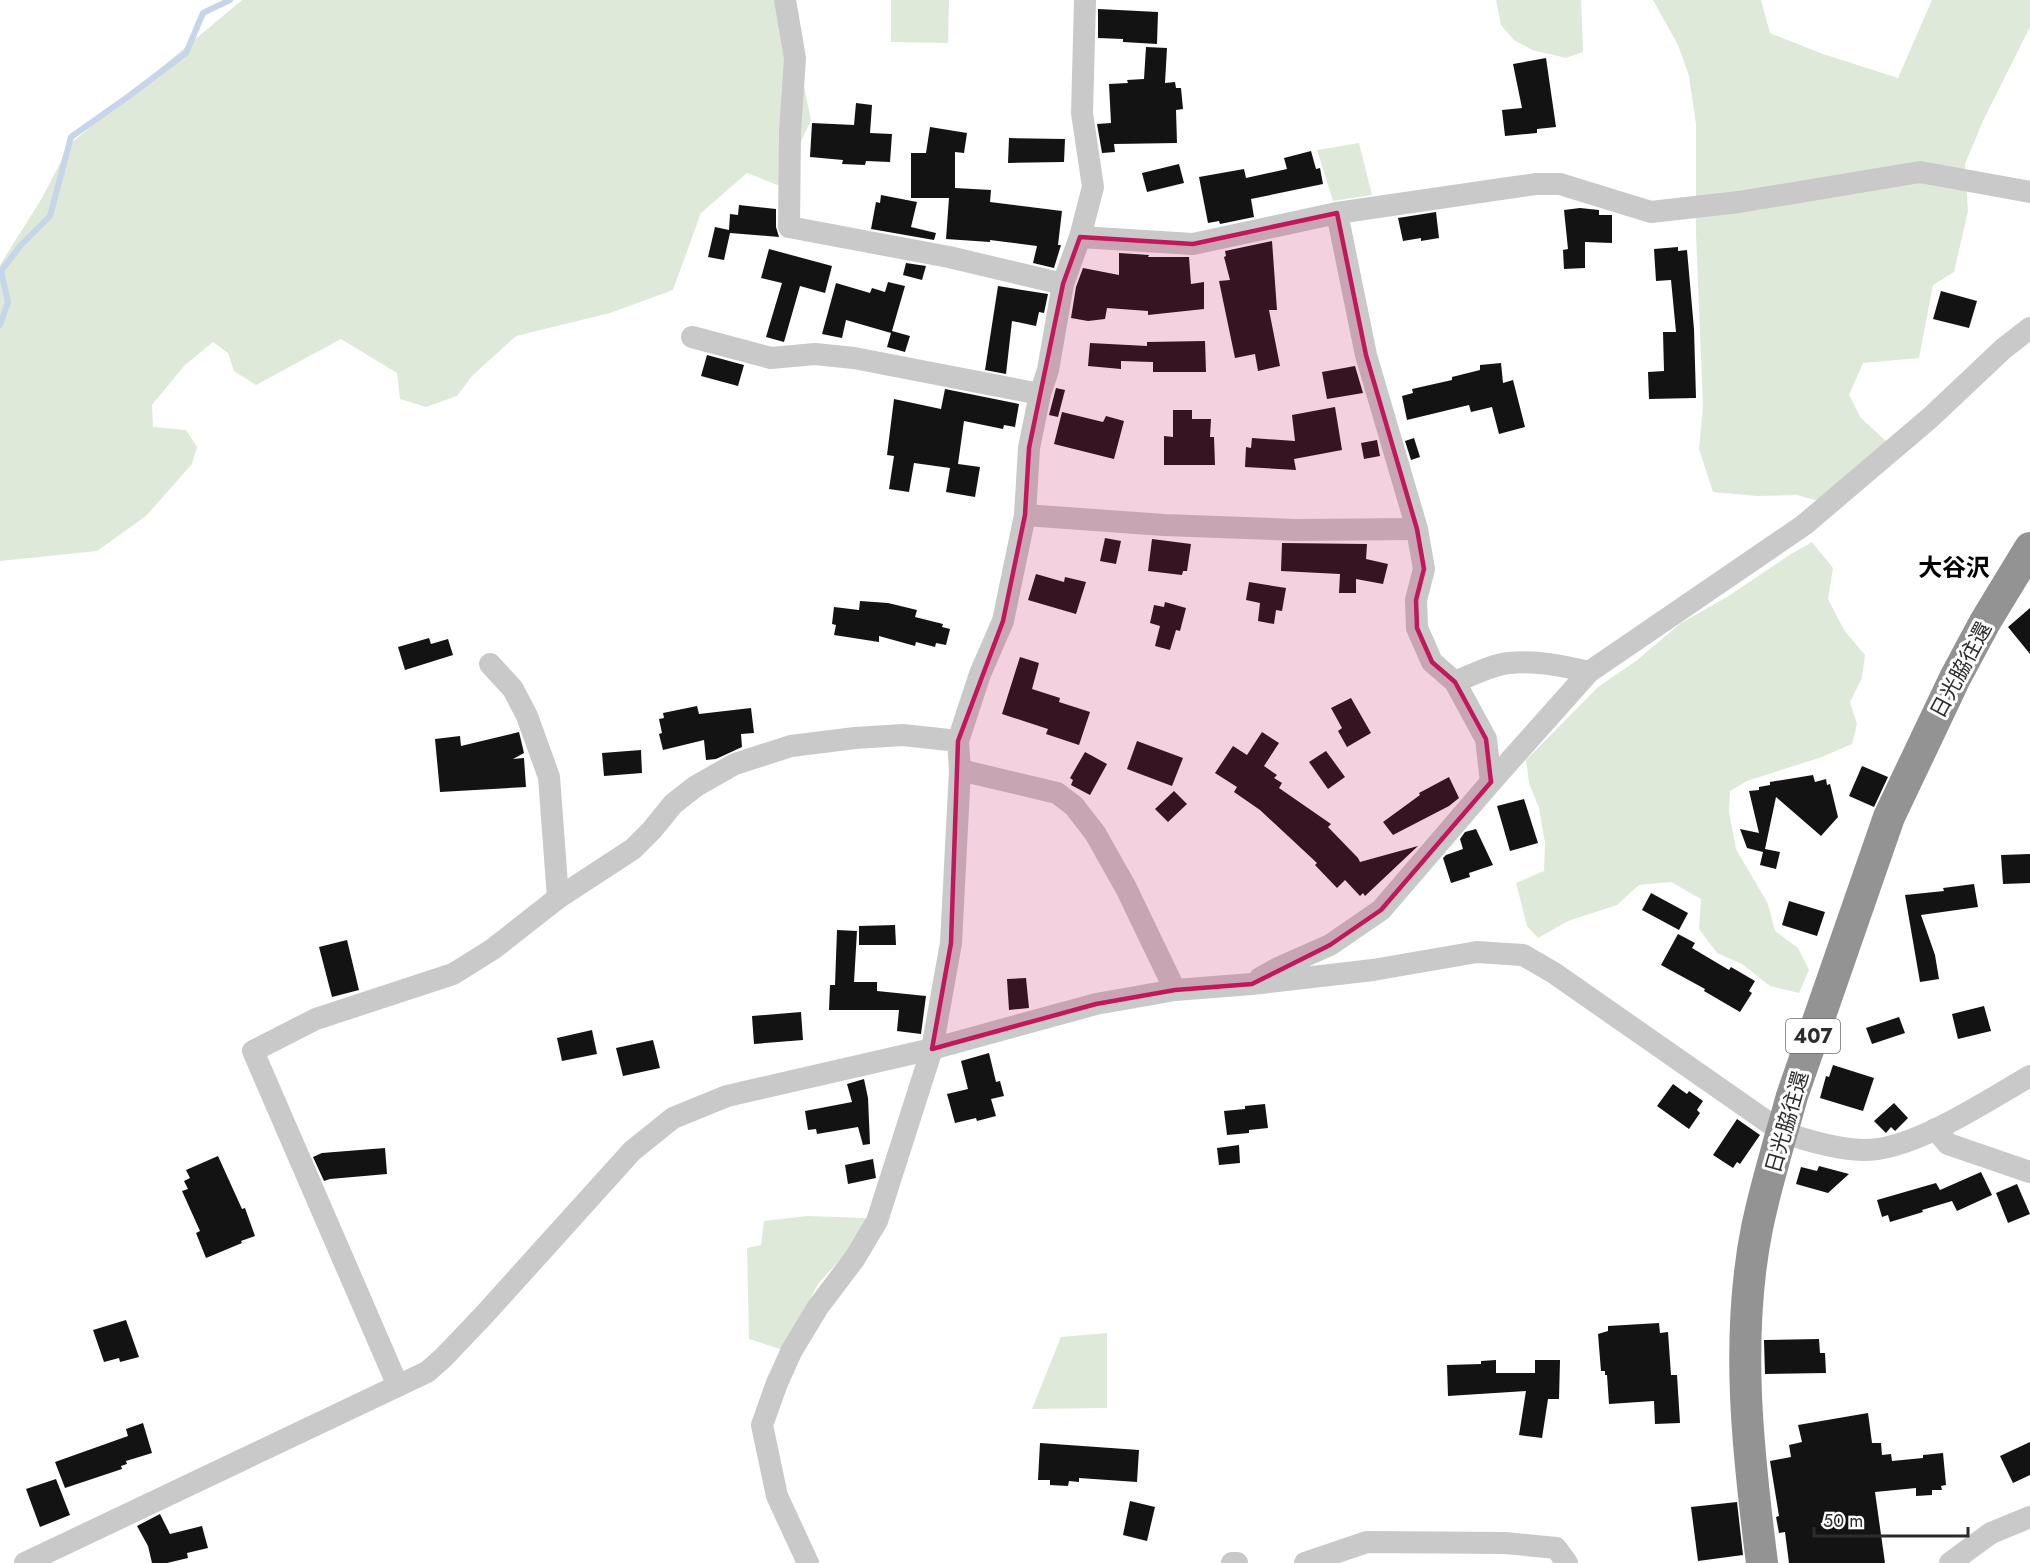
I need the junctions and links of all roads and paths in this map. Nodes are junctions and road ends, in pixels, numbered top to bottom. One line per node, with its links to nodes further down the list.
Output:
1 (785, 0): 6 (street)
2 (1085, 0): 5 (street)
3 (2030, 192): 4 (street)
4 (1337, 213): 5 (street); 11 (street)
5 (1080, 237): 6 (street)
6 (1063, 284): 9 (street)
7 (2030, 327): 14 (street)
8 (692, 337): 9 (street)
9 (1040, 394): 10 (street)
10 (1025, 515): 11 (street); 16 (street)
11 (1417, 529): 15 (street)
12 (2030, 548): 25 (highway, 日光脇往還 / 407)
13 (490, 664): 19 (street)
14 (1589, 672): 15 (street); 18 (street)
15 (1455, 682): 18 (street)
16 (958, 741): 17 (street); 19 (street)
17 (960, 770): 21 (street); 22 (street)
18 (1491, 782): 20 (street)
19 (558, 898): 27 (street)
20 (1252, 984): 21 (street); 25 (street)
21 (1175, 990): 22 (street)
22 (932, 1049): 27 (street); 30 (street)
23 (2030, 1076): 24 (street)
24 (1935, 1129): 25 (street); 26 (street)
25 (1782, 1132): 35 (highway, 日光脇往還 / 407)
26 (2030, 1173)
27 (398, 1386): 29 (street)
28 (2030, 1517): 36 (street)
29 (25, 1563)
30 (808, 1563)
31 (1232, 1563): 32 (street)
32 (1238, 1563)
33 (1305, 1563): 34 (street)
34 (1567, 1563)
35 (1762, 1563)
36 (1950, 1563)

